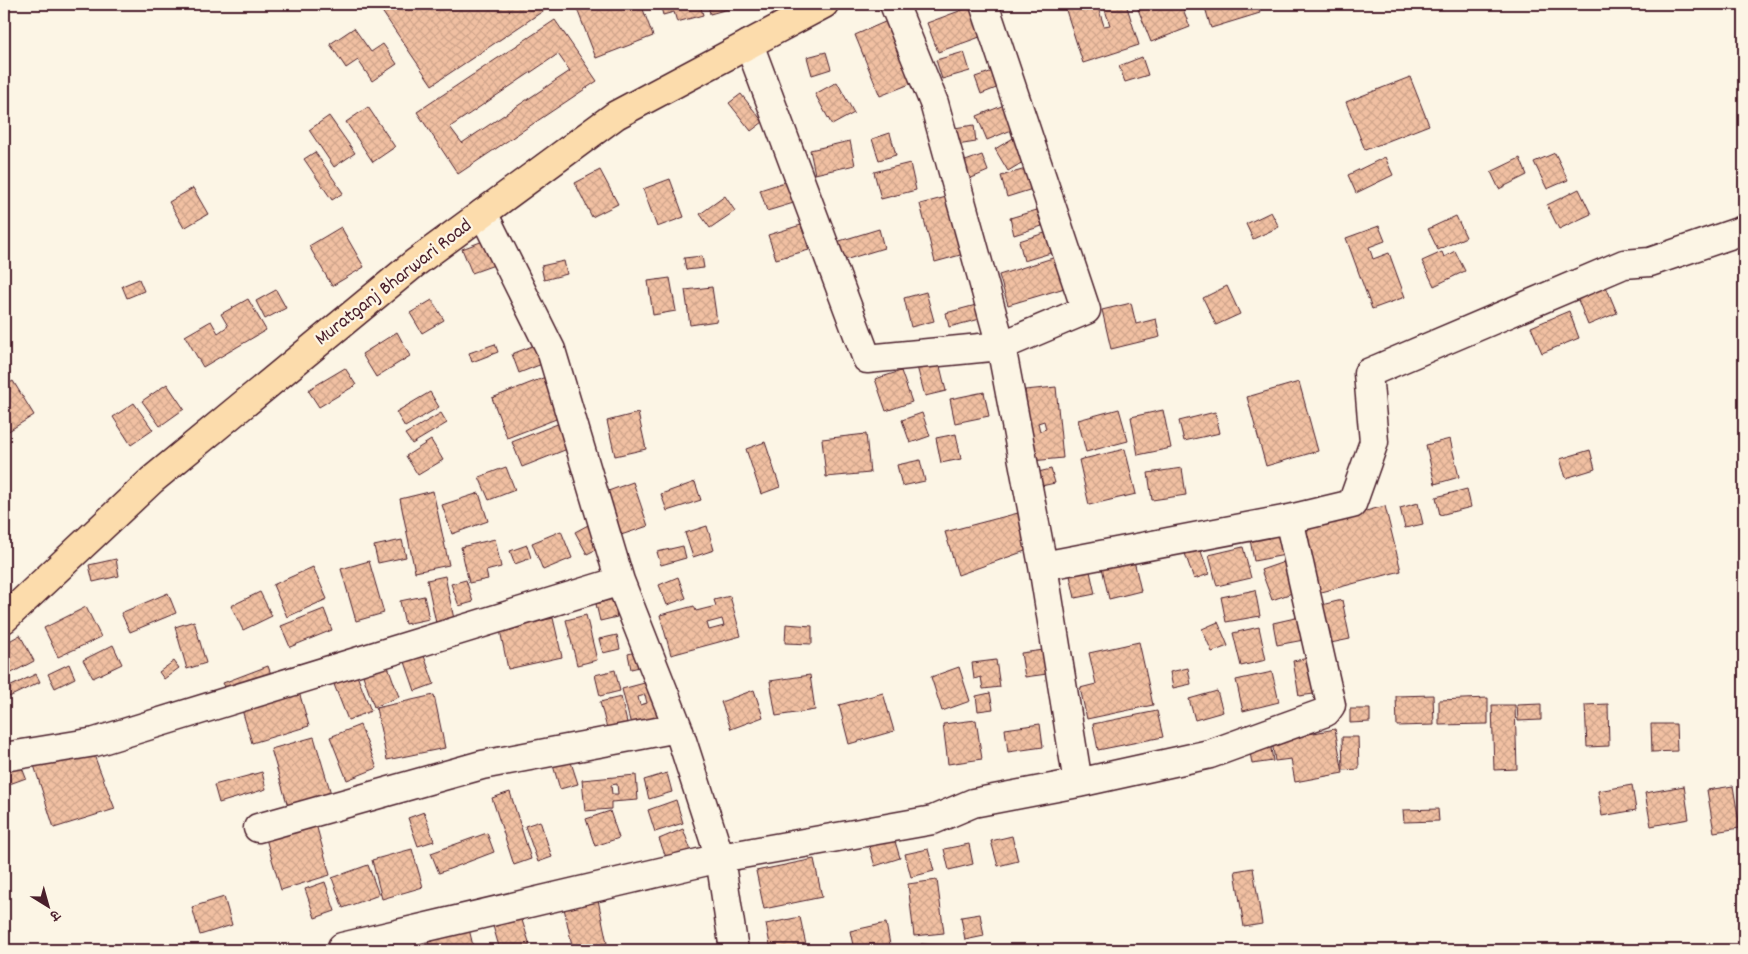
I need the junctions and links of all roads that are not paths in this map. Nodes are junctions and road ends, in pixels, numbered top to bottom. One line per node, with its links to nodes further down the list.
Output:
1 (824, 4): 4 (main road, Muratganj Bharwari Road)
2 (894, 4): 7 (street)
3 (984, 4): 7 (street)
4 (749, 44): 5 (main road, Muratganj Bharwari Road); 7 (street)
5 (483, 212): 10 (street); 11 (main road, Muratganj Bharwari Road)
6 (1744, 230): 8 (street)
7 (1001, 346): 9 (street)
8 (1289, 520): 9 (street); 14 (street)
9 (1043, 566): 14 (street)
10 (620, 580): 12 (street); 13 (street)
11 (4, 619)
12 (678, 728): 15 (street); 16 (street)
13 (4, 757)
14 (1078, 783): 16 (street)
15 (258, 828)
16 (720, 858): 17 (street); 18 (street)
17 (342, 947)
18 (734, 950)

